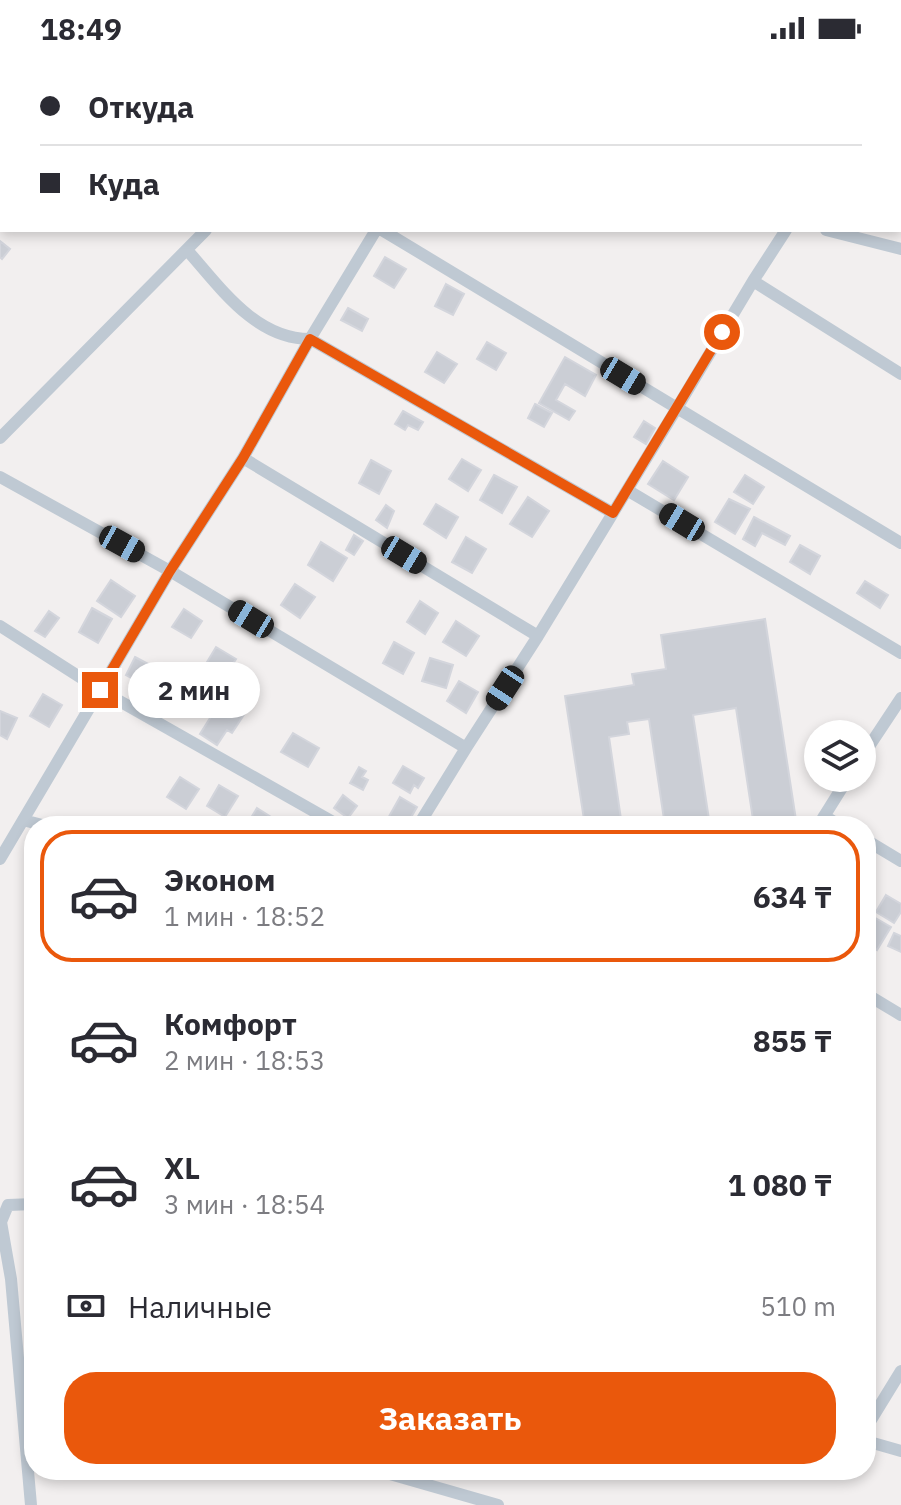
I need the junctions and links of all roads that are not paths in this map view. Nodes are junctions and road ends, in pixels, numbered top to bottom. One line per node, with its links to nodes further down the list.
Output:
1 (204, 232): 7 (street)
2 (378, 232): 9 (street)
3 (382, 232): 11 (street)
4 (785, 232): 8 (street)
5 (834, 232): 6 (street)
6 (901, 249)
7 (187, 250): 9 (street); 12 (street)
8 (753, 281): 10 (street); 11 (street)
9 (310, 339): 13 (street); 16 (street)
10 (901, 374)
11 (677, 408): 15 (street); 17 (street)
12 (0, 438)
13 (243, 458): 18 (street); 20 (street)
14 (0, 477): 18 (street)
15 (627, 490): 16 (street); 21 (street)
16 (613, 513): 20 (street)
17 (901, 543)
18 (170, 571): 22 (street); 25 (street)
19 (0, 626): 22 (street)
20 (538, 636): 25 (street)
21 (901, 653)
22 (100, 690): 27 (street); 28 (street)
23 (901, 698): 24 (street)
24 (876, 736)
25 (466, 748): 29 (street)
26 (839, 792): 30 (street)
27 (25, 816)
28 (322, 816)
29 (424, 816)
30 (824, 816)
31 (23, 820): 33 (street)
32 (876, 846): 34 (street)
33 (0, 859)
34 (901, 861)
35 (876, 1000): 36 (street)
36 (901, 1015)
37 (24, 1204): 38 (street)
38 (0, 1221): 41 (street)
39 (901, 1371): 40 (street)
40 (876, 1412)
41 (24, 1426)
42 (876, 1444): 43 (street)
43 (901, 1451)
44 (29, 1480): 46 (street)
45 (411, 1480): 47 (street)
46 (31, 1505)
47 (498, 1505)

